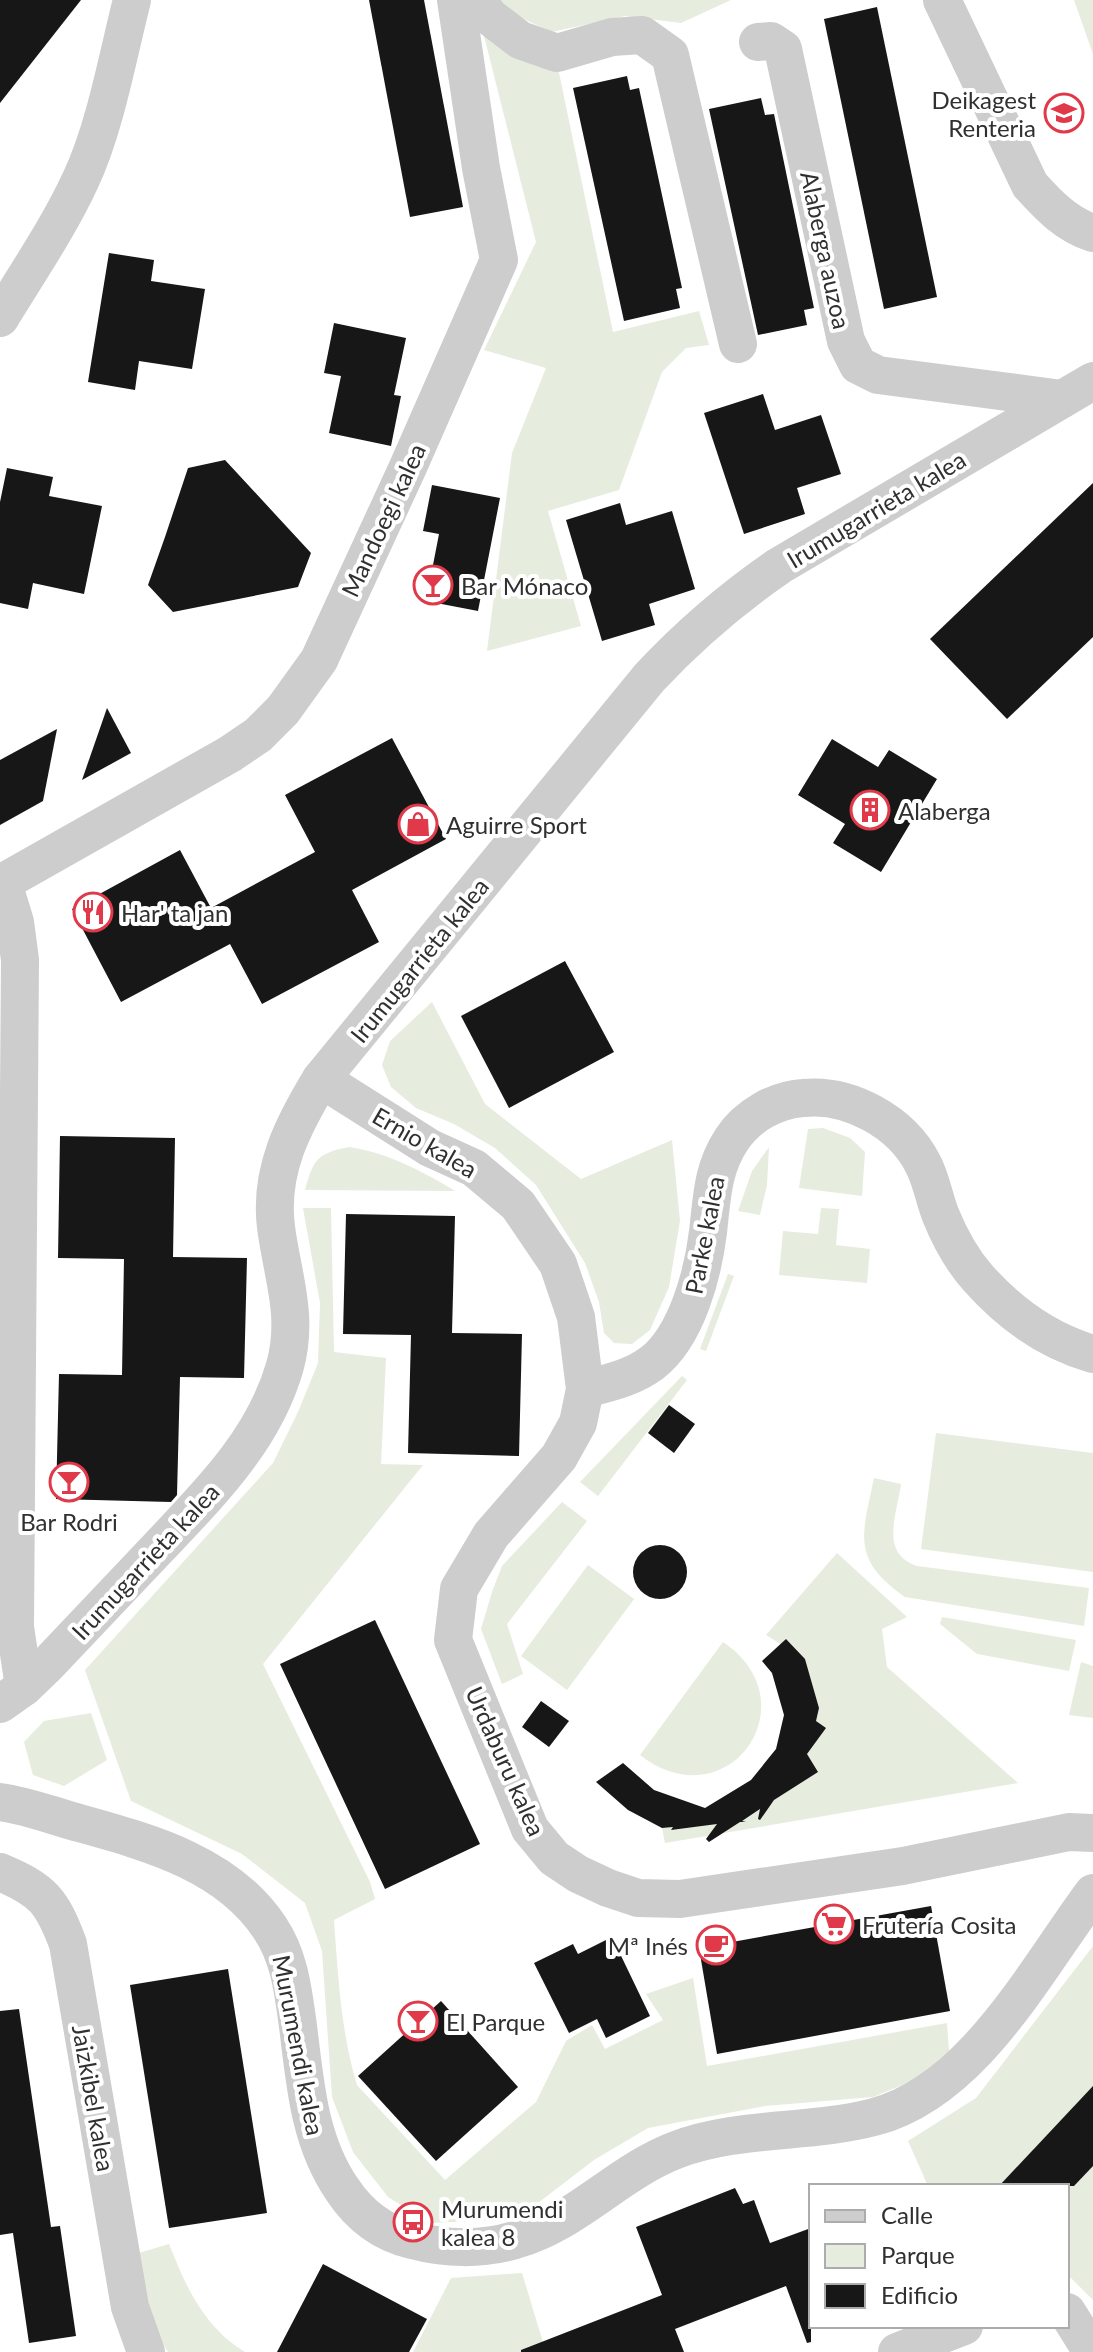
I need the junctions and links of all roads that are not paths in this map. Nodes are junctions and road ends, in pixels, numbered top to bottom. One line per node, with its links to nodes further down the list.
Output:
1 (132, 0): 7 (street)
2 (456, 0): 10 (street, Mandoegi kalea)
3 (476, 0): 8 (street)
4 (942, 0): 6 (street)
5 (758, 42): 9 (street, Alaberga auzoa)
6 (1093, 233)
7 (0, 318)
8 (738, 344)
9 (1078, 390): 11 (street, Irumugarrieta kalea)
10 (2, 884): 14 (street)
11 (321, 1079): 13 (street, Ernio kalea); 14 (street, Irumugarrieta kalea)
12 (1093, 1354): 13 (street, Parke kalea)
13 (585, 1389): 16 (street, Urdaburu kalea)
14 (12, 1696)
15 (0, 1802): 18 (street, Murumendi kalea)
16 (1093, 1833)
17 (0, 1872): 21 (street, Jaizkibel kalea)
18 (1093, 1893)
19 (1069, 2315): 23 (street)
20 (959, 2328): 22 (street)
21 (146, 2352)
22 (897, 2352)
23 (1092, 2352)

